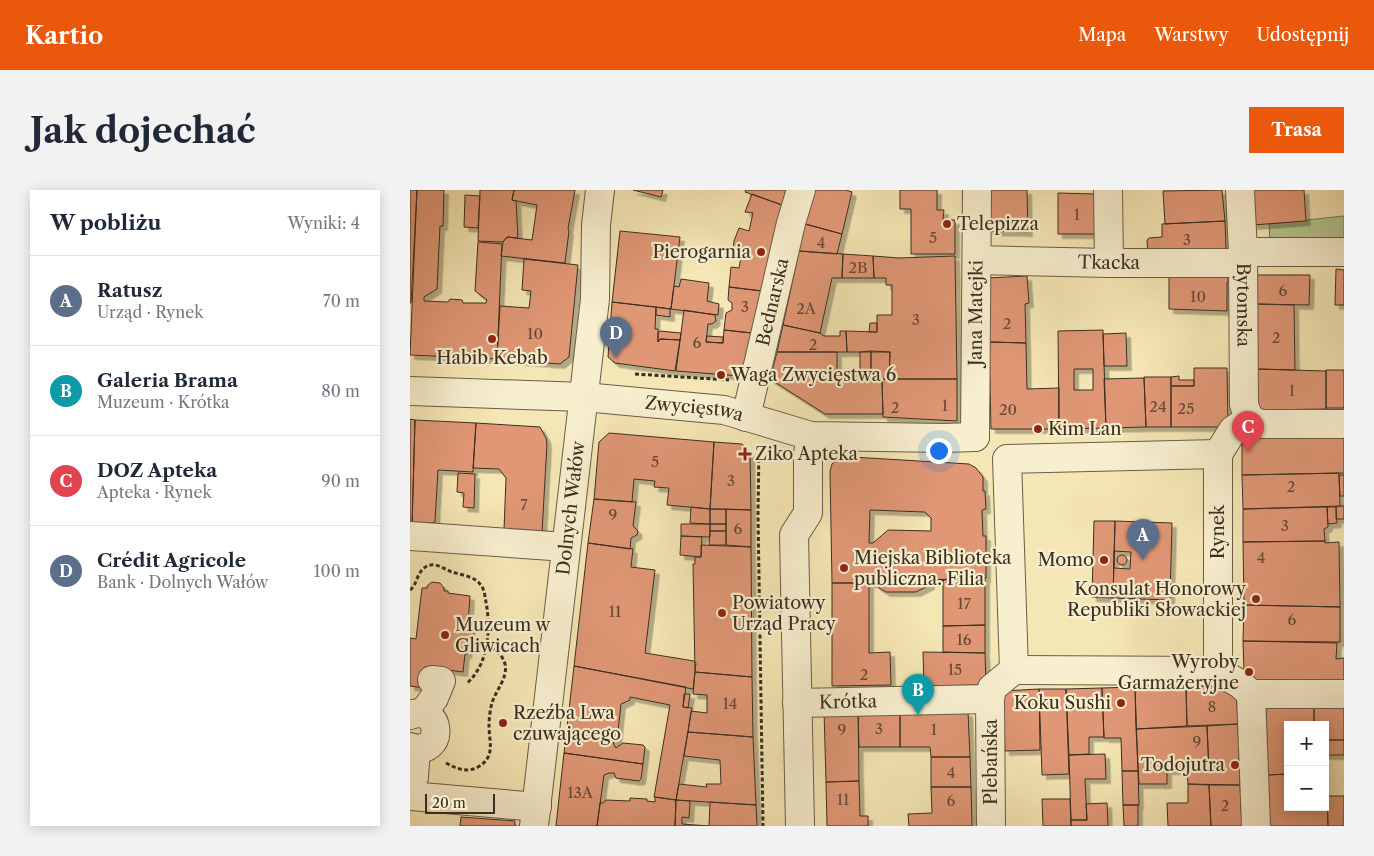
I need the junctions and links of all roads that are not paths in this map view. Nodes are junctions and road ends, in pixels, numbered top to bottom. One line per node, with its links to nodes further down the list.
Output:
1 (600, 190): 11 (street, Dolnych Wałów)
2 (800, 190): 12 (street, Bednarska)
3 (977, 190): 8 (street, Jana Matejki)
4 (1108, 190): 9 (street)
5 (1240, 190): 7 (street, Bytomska)
6 (1344, 252): 7 (street, Tkacka)
7 (1243, 257): 9 (street, Tkacka); 13 (street, Bytomska)
8 (976, 260): 9 (street, Tkacka); 16 (street, Jana Matejki)
9 (1109, 263)
10 (410, 391): 11 (street, Zwycięstwa)
11 (584, 397): 12 (street, Zwycięstwa); 19 (street, Dolnych Wałów)
12 (746, 416): 15 (street, Zwycięstwa)
13 (1242, 424): 14 (street); 17 (street)
14 (1344, 424)
15 (811, 436): 16 (street, Zwycięstwa); 25 (street)
16 (988, 448): 17 (street); 20 (street)
17 (1218, 454): 21 (street, Rynek)
18 (410, 536): 19 (street)
19 (566, 546): 28 (street, Dolnych Wałów)
20 (1014, 670): 21 (street); 22 (street)
21 (1236, 683): 23 (street); 31 (street, Rynek)
22 (992, 693): 25 (street, Krótka); 30 (street, Plebańska)
23 (1344, 694)
24 (425, 701): 26 (street)
25 (797, 703): 29 (street)
26 (419, 746): 27 (street)
27 (412, 786): 28 (street)
28 (535, 817)
29 (800, 826)
30 (991, 826)
31 (1256, 826)

